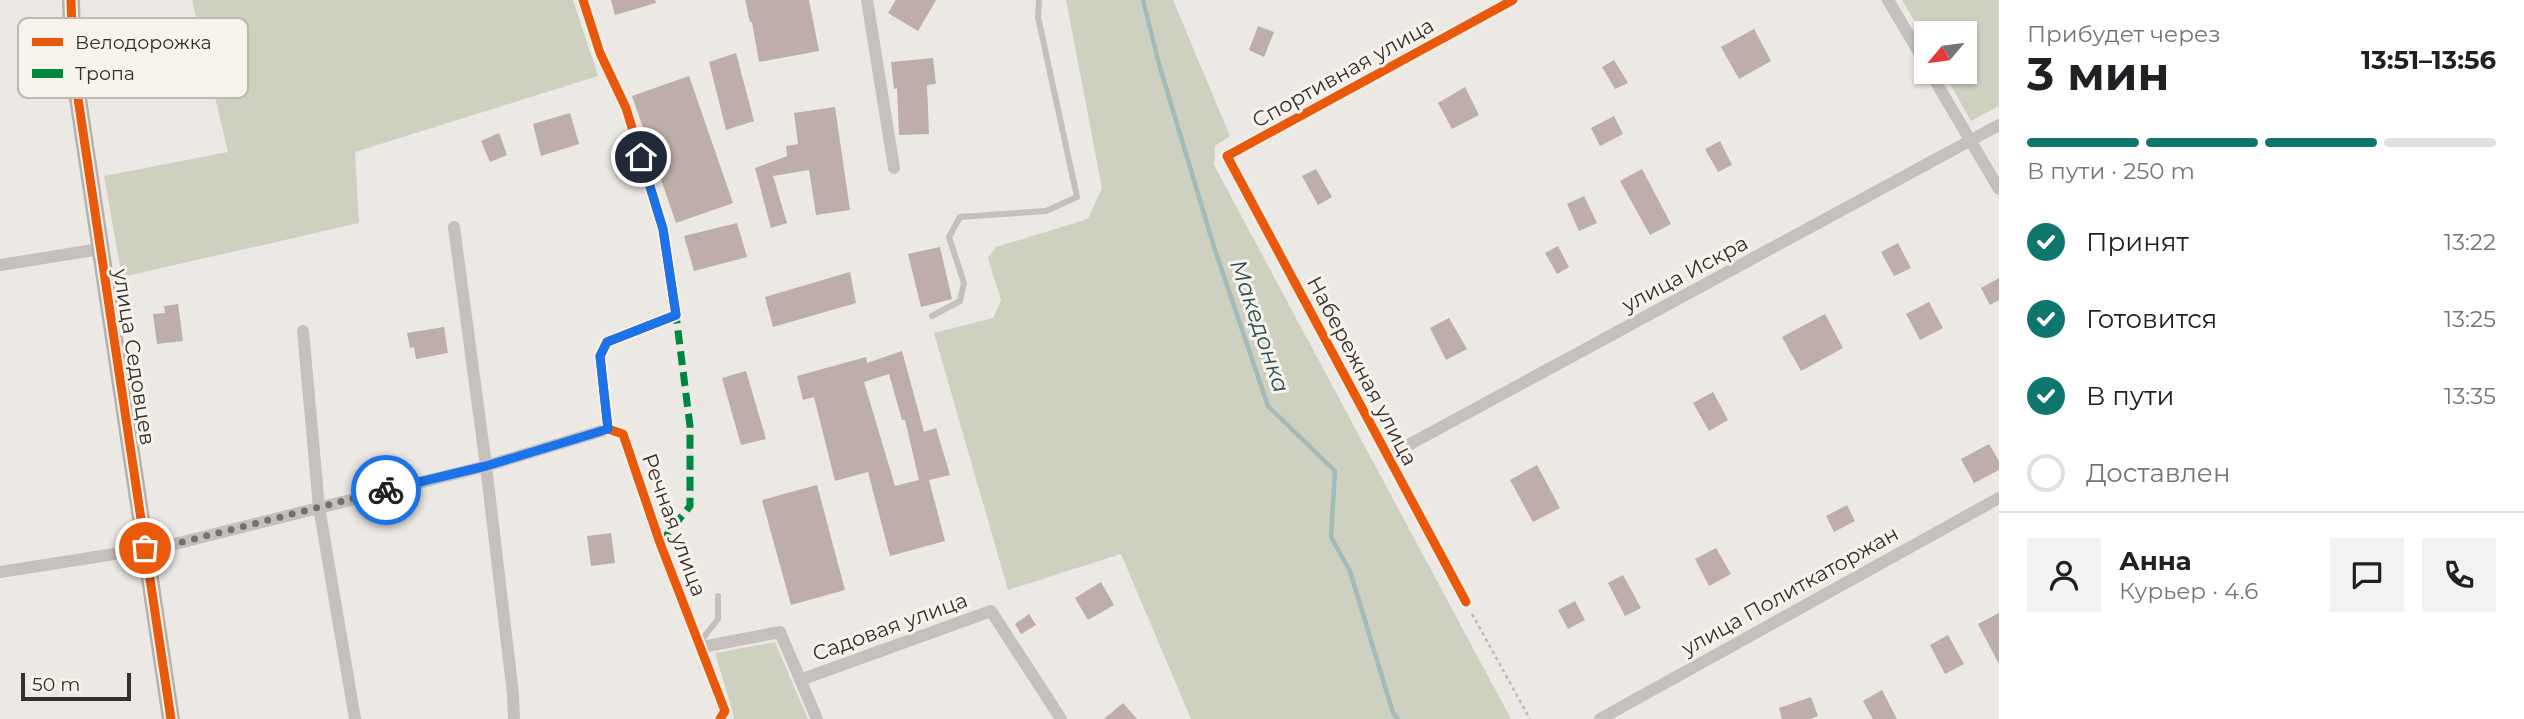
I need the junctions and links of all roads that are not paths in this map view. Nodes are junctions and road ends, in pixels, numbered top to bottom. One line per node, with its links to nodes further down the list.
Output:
1 (71, 0): 7 (street, улица Седовцев)
2 (583, 0): 21 (street)
3 (867, 0): 14 (street)
4 (1039, 0): 19 (lane)
5 (1513, 0): 13 (street, Спортивная улица)
6 (1888, 0): 8 (street)
7 (72, 18)
8 (1914, 44)
9 (1937, 84): 12 (street)
10 (78, 98): 17 (street, улица Седовцев)
11 (1999, 125): 12 (street, улица Искра)
12 (1970, 141): 15 (street); 22 (street, улица Искра)
13 (1227, 156): 22 (street, Набережная улица)
14 (894, 168)
15 (1999, 189)
16 (454, 227): 23 (street)
17 (100, 249): 18 (street); 26 (street, улица Седовцев)
18 (0, 265)
19 (932, 316)
20 (303, 331): 25 (street)
21 (608, 429): 23 (street); 30 (street, Речная улица)
22 (1388, 456): 29 (street, Набережная улица)
23 (486, 466): 25 (street); 35 (street)
24 (1999, 498): 38 (street, улица Политкаторжан)
25 (319, 507): 26 (street); 34 (street)
26 (145, 548): 27 (street); 33 (street, улица Седовцев)
27 (0, 572)
28 (718, 596): 30 (lane)
29 (1466, 602)
30 (701, 645): 31 (street); 32 (street, Речная улица)
31 (800, 680): 36 (street); 37 (street, Садовая улица)
32 (723, 715)
33 (171, 719)
34 (355, 719)
35 (514, 719)
36 (817, 719)
37 (1061, 719)
38 (1600, 719)

